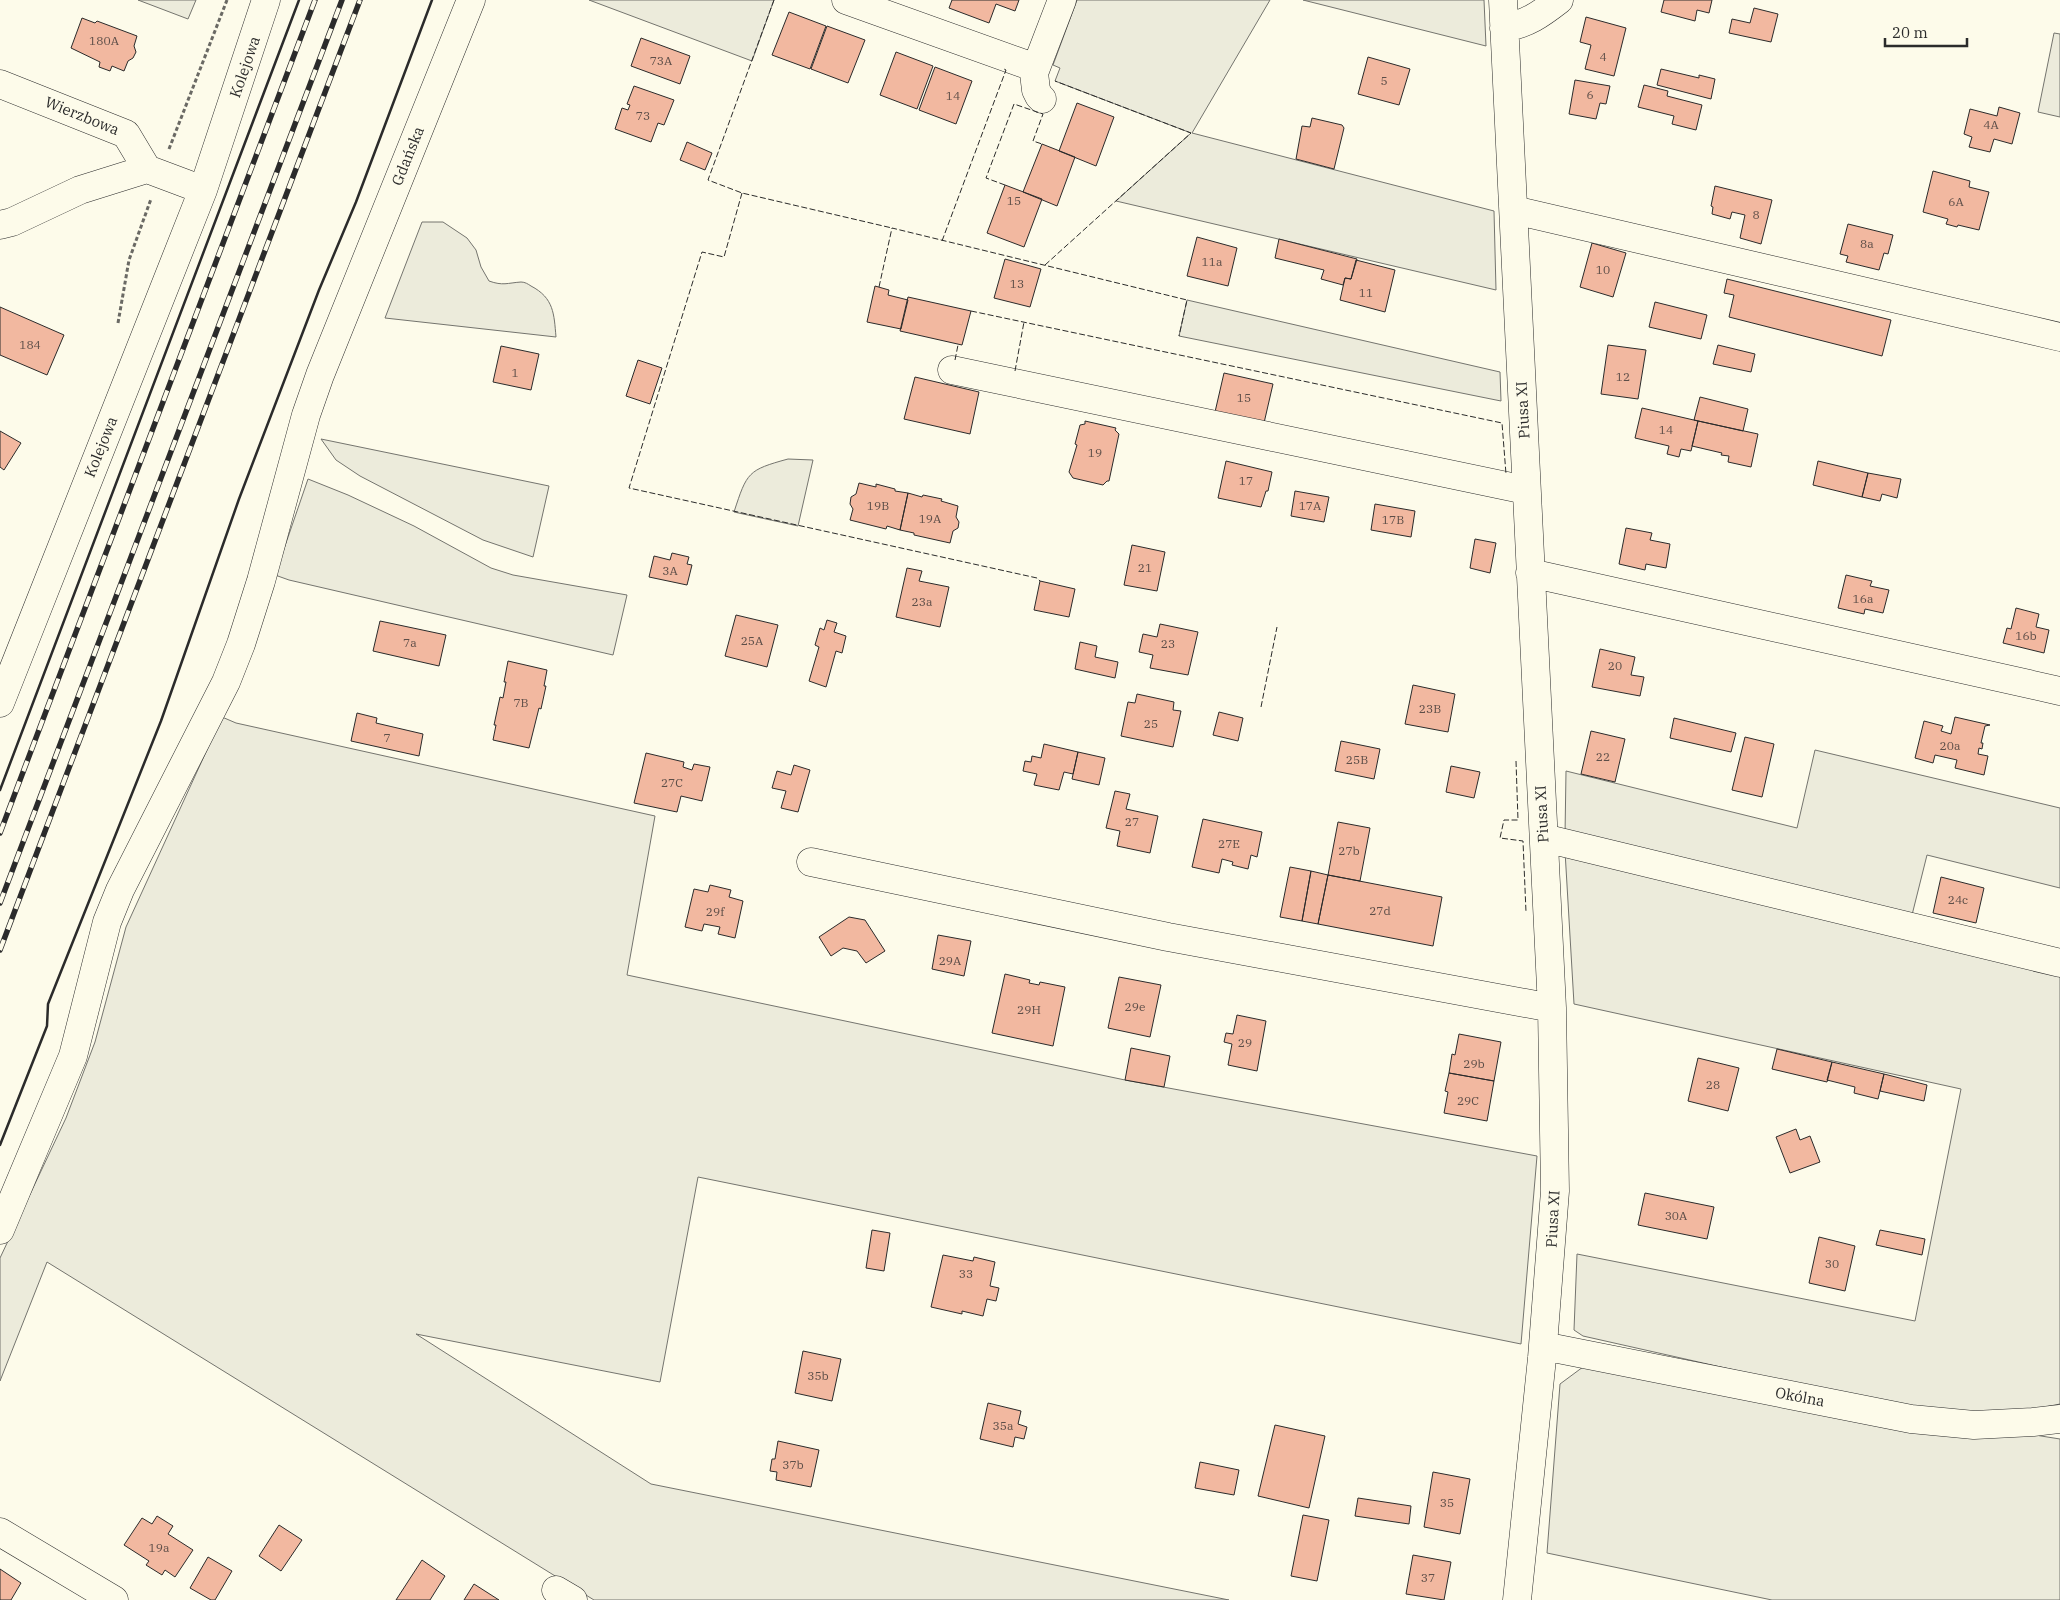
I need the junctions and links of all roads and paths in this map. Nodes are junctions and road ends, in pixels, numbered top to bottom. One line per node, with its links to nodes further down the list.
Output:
1 (227, 0): 12 (path)
2 (266, 0): 14 (street, Kolejowa)
3 (471, 0): 30 (street, Gdańska)
4 (846, 0): 9 (street)
5 (1062, 0): 9 (street)
6 (1503, 0): 8 (street, Piusa XI)
7 (1559, 0): 8 (street)
8 (1504, 28): 16 (street, Piusa XI)
9 (1036, 68): 11 (street)
10 (0, 84): 13 (street, Wierzbowa)
11 (1042, 99)
12 (169, 150)
13 (147, 169): 14 (street); 17 (street)
14 (203, 190): 24 (street, Kolejowa)
15 (152, 196): 18 (path)
16 (1514, 210): 19 (street); 21 (street, Piusa XI)
17 (0, 225)
18 (117, 330)
19 (2060, 338)
20 (952, 370): 21 (street)
21 (1526, 490): 22 (street, Piusa XI)
22 (1530, 573): 23 (street); 25 (street, Piusa XI)
23 (2060, 691)
24 (0, 703)
25 (1544, 838): 28 (street); 29 (street, Piusa XI)
26 (864, 860): 29 (street)
27 (811, 862): 29 (street)
28 (2060, 963)
29 (1551, 998): 31 (street, Piusa XI)
30 (0, 1230)
31 (1543, 1346): 32 (street, Okólna); 35 (street, Piusa XI)
32 (2060, 1419)
33 (0, 1532): 34 (street)
34 (114, 1600)
35 (1517, 1600)

